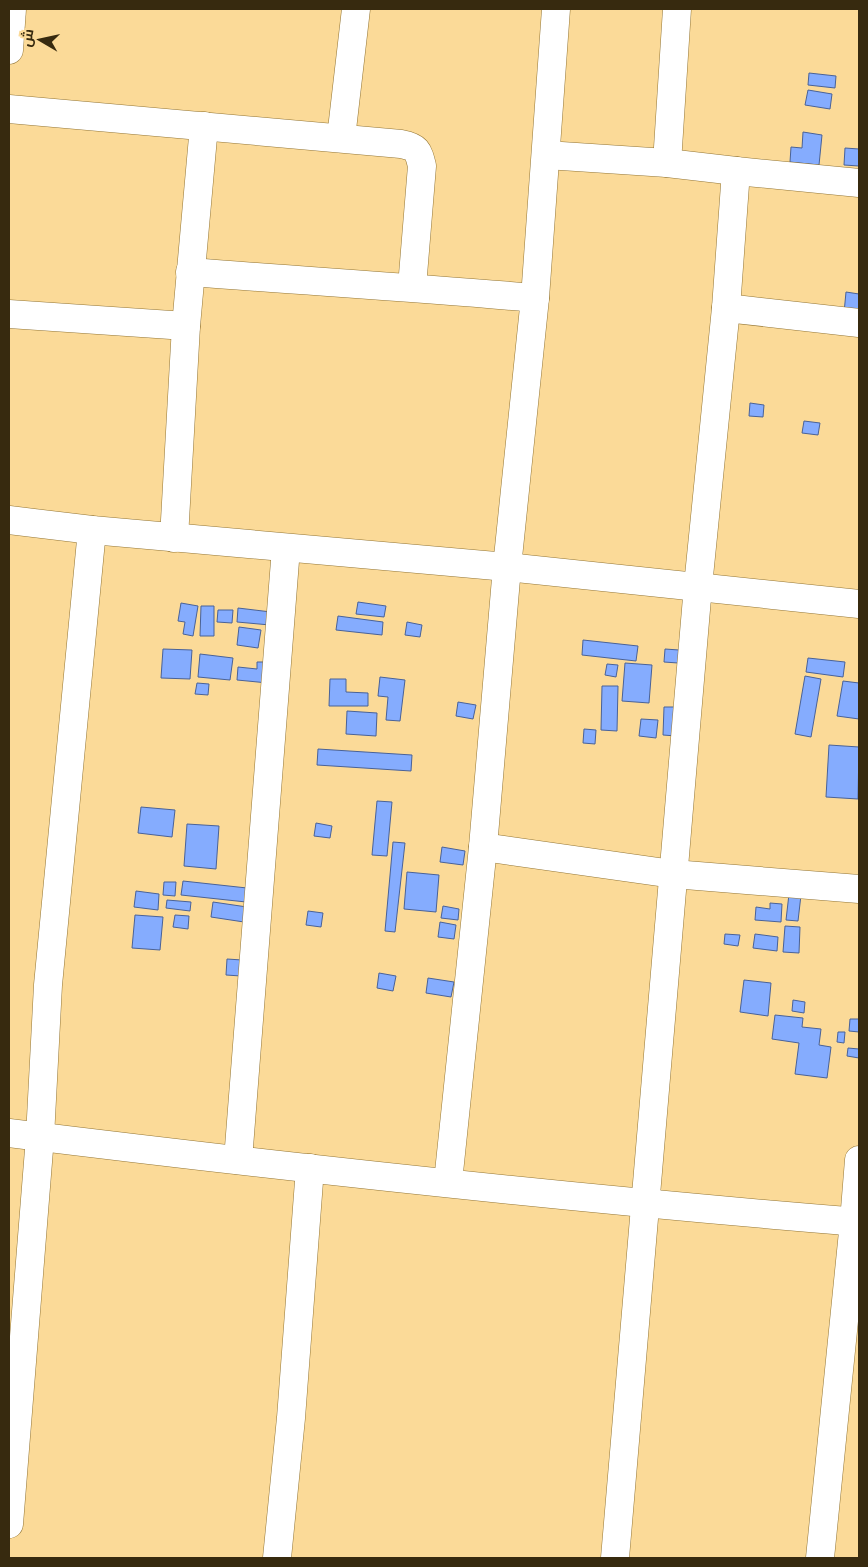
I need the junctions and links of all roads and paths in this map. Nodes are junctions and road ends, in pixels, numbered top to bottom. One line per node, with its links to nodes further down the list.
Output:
1 (12, 9): 5 (street)
2 (356, 9): 8 (street)
3 (556, 9): 9 (street)
4 (677, 9): 10 (street)
5 (9, 50)
6 (9, 109): 7 (street)
7 (204, 126): 8 (street); 13 (street)
8 (340, 138): 14 (street)
9 (546, 155): 10 (street); 15 (street)
10 (667, 163): 11 (street)
11 (736, 171): 12 (street); 16 (street)
12 (859, 183)
13 (190, 272): 14 (street); 19 (street)
14 (412, 287): 15 (street)
15 (535, 298): 24 (street)
16 (726, 308): 18 (street); 25 (street)
17 (9, 314): 19 (street)
18 (859, 323)
19 (186, 326): 22 (street)
20 (9, 520): 21 (street)
21 (92, 530): 22 (street); 31 (street)
22 (174, 538): 23 (street)
23 (286, 548): 24 (street); 32 (street)
24 (507, 567): 25 (street); 27 (street)
25 (698, 586): 26 (street); 28 (street)
26 (859, 604)
27 (483, 847): 28 (street); 35 (street)
28 (673, 874): 29 (street); 36 (street)
29 (859, 890)
30 (9, 1133): 31 (street)
31 (40, 1137): 32 (street); 38 (street)
32 (238, 1160): 34 (street)
33 (859, 1160): 37 (street)
34 (310, 1168): 35 (street); 39 (street)
35 (448, 1182): 36 (street)
36 (646, 1203): 37 (street); 40 (street)
37 (857, 1222): 41 (street)
38 (9, 1524)
39 (277, 1558)
40 (614, 1558)
41 (820, 1558)

